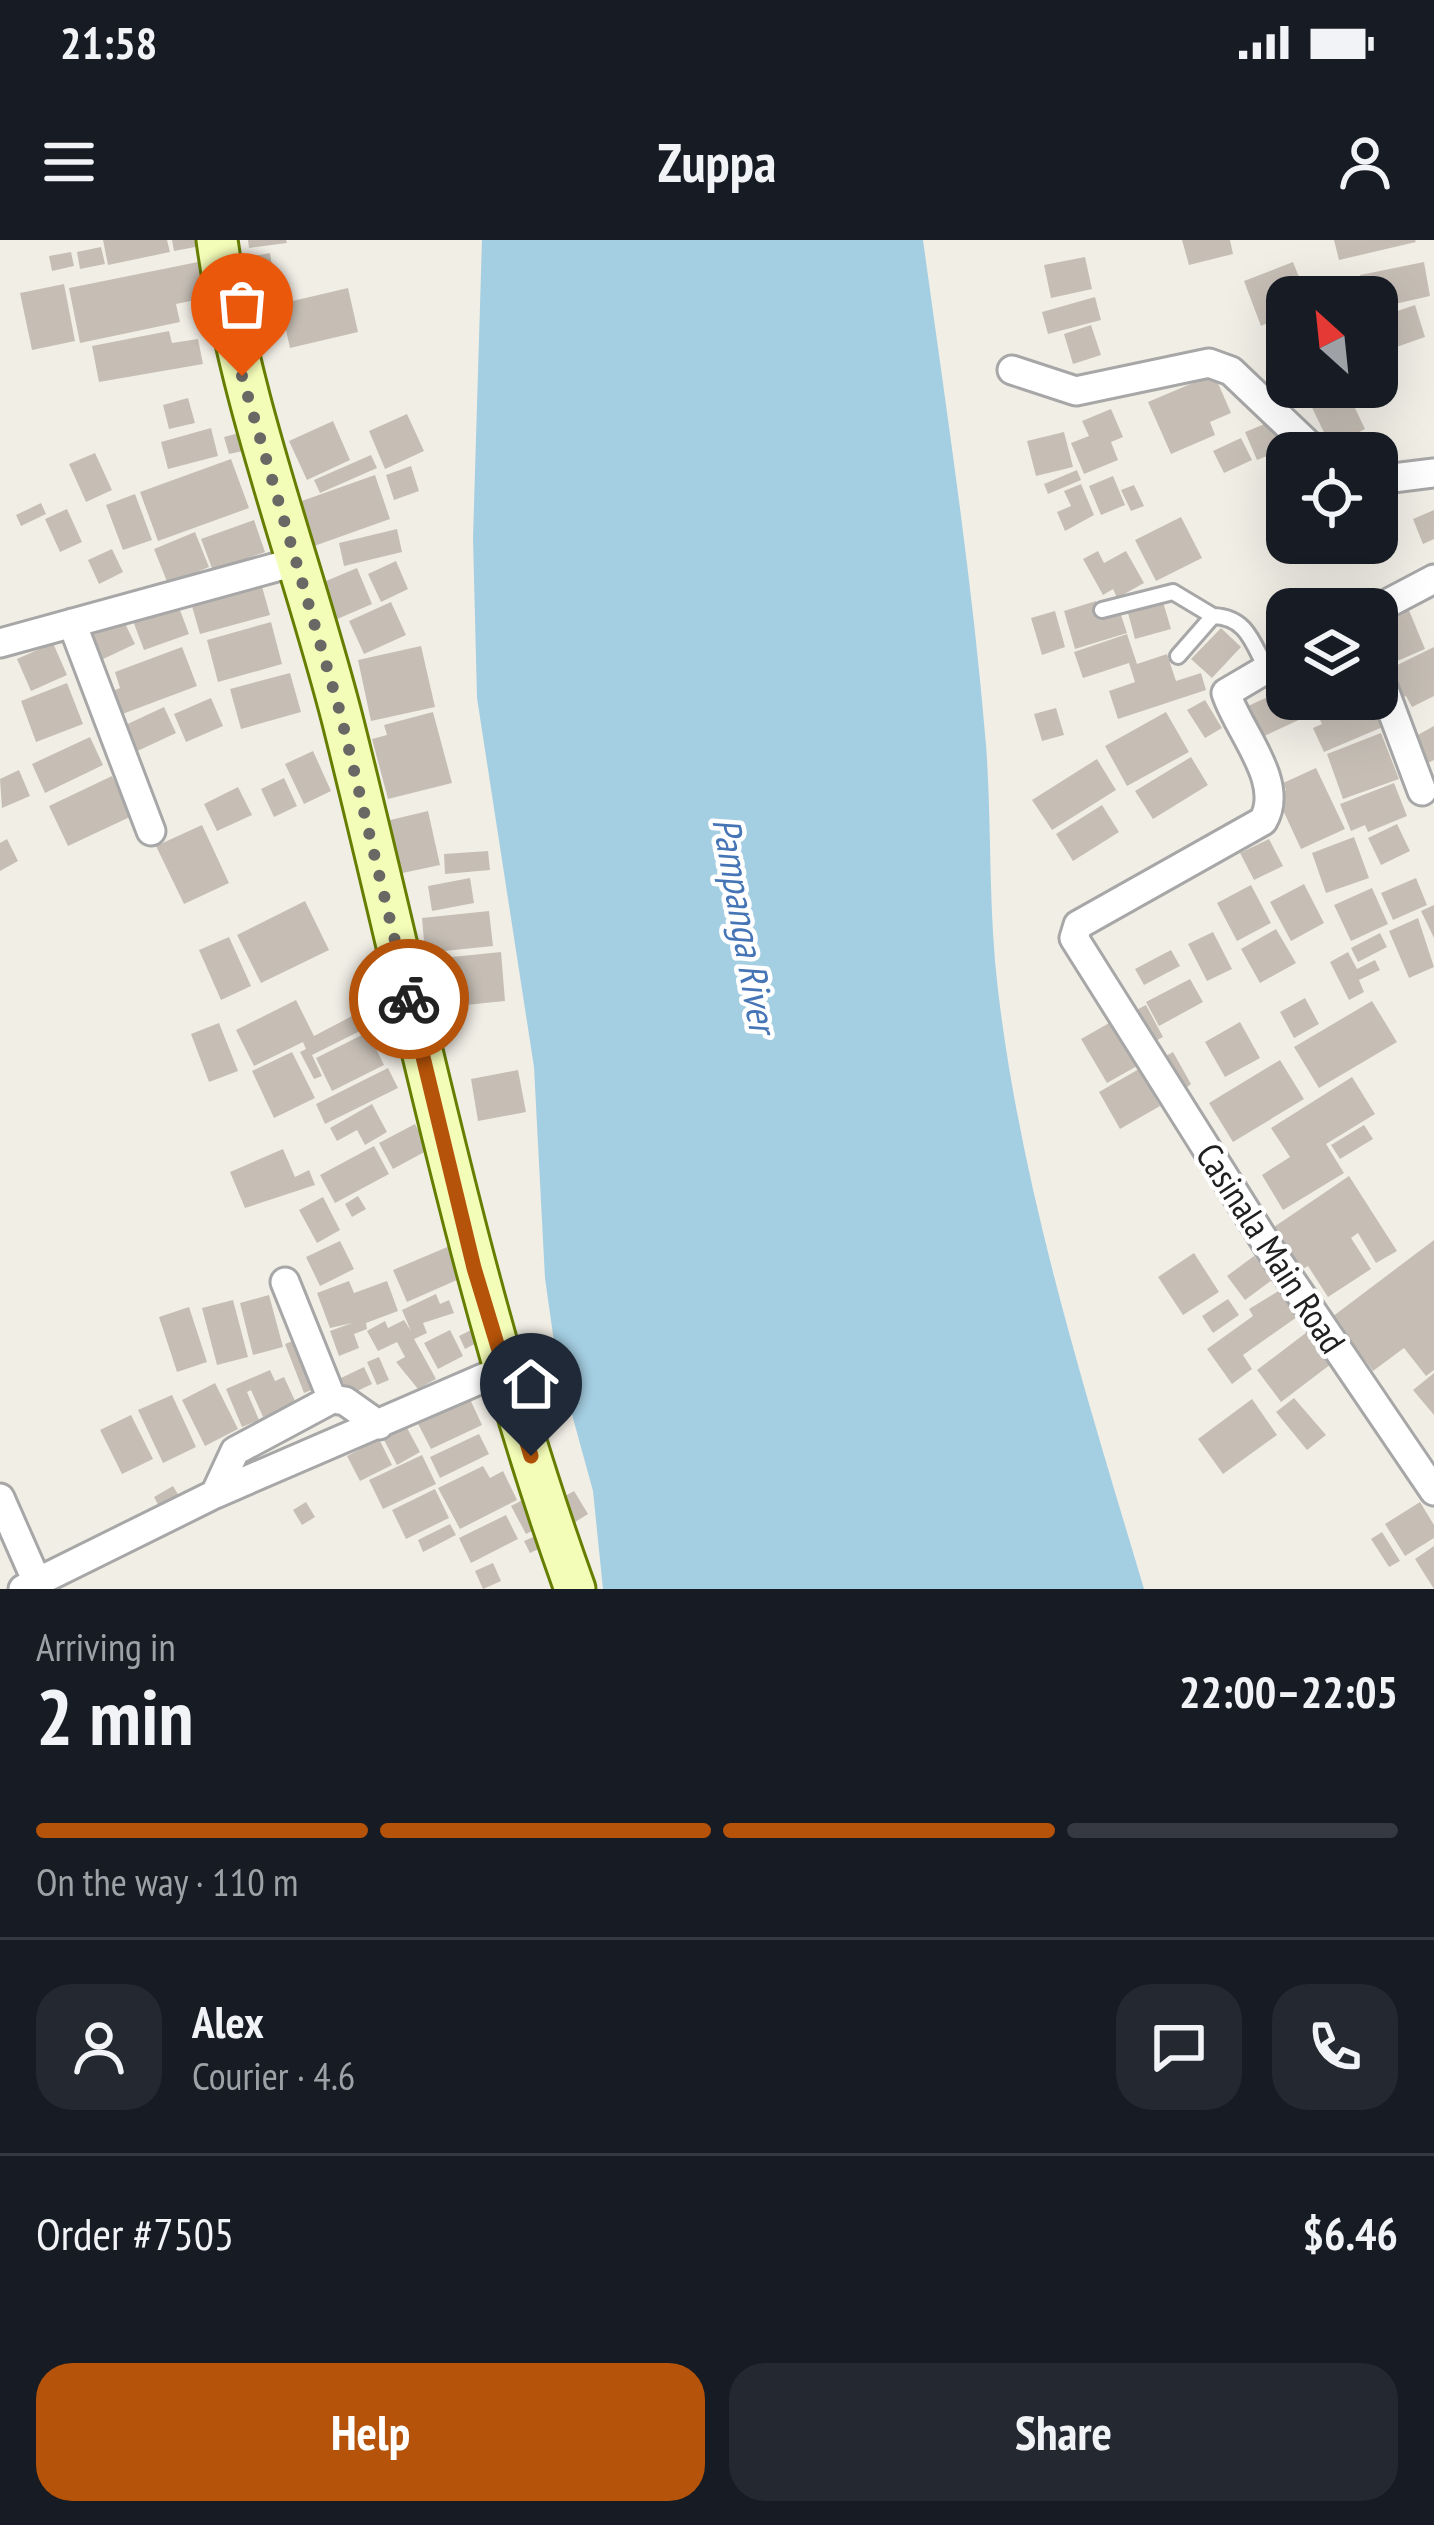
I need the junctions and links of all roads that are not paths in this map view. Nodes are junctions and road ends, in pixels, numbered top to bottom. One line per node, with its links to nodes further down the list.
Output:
1 (217, 240): 6 (main road)
2 (1012, 370): 3 (street)
3 (1295, 432)
4 (1434, 473): 5 (street)
5 (1398, 478)
6 (296, 562): 11 (street); 20 (main road)
7 (1434, 579): 8 (street)
8 (1398, 598)
9 (1102, 610): 10 (lane)
10 (1213, 616): 13 (lane); 14 (lane)
11 (72, 623): 12 (street); 18 (street)
12 (0, 643)
13 (1266, 651)
14 (1178, 656)
15 (1266, 668): 23 (street, Casinala Main Road)
16 (1396, 720): 17 (street)
17 (1423, 791)
18 (151, 831)
19 (285, 1282): 21 (street)
20 (502, 1370): 22 (street); 27 (main road)
21 (332, 1399): 22 (street); 24 (street)
22 (379, 1425): 24 (street)
23 (1434, 1491)
24 (214, 1494): 26 (street)
25 (0, 1498): 26 (street)
26 (30, 1586)
27 (575, 1589)

